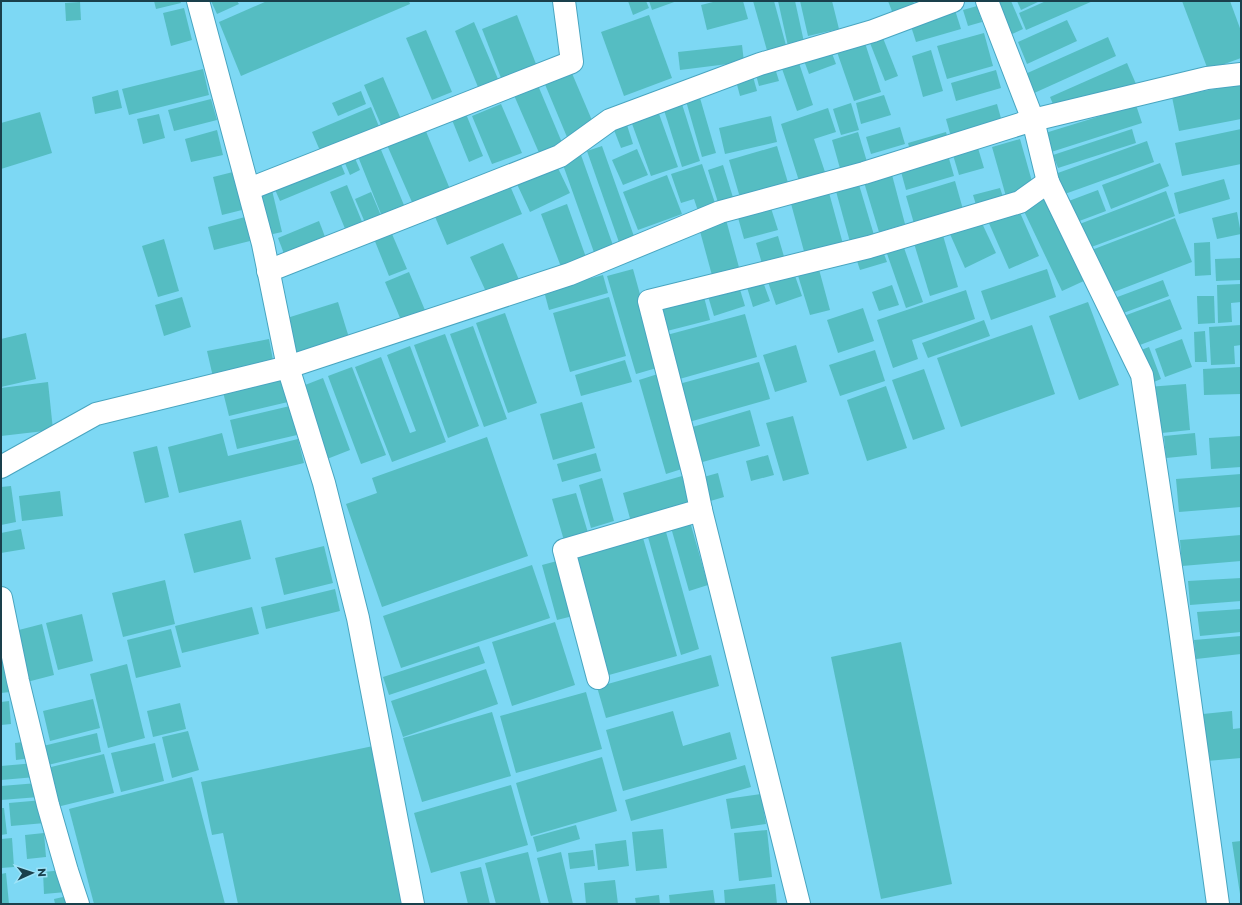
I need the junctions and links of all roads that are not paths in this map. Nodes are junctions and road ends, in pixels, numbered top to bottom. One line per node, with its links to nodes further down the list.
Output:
1 (198, 1): 8 (street)
2 (564, 1): 8 (street)
3 (954, 1): 9 (street)
4 (987, 1): 6 (street)
5 (1241, 74): 6 (street)
6 (1033, 120): 7 (street); 10 (street)
7 (1048, 182): 12 (street); 18 (street)
8 (249, 189): 9 (street)
9 (268, 271): 10 (street)
10 (288, 367): 11 (street); 16 (street)
11 (1, 467)
12 (701, 510): 14 (street); 17 (street)
13 (1, 598): 15 (street)
14 (598, 678)
15 (78, 904)
16 (413, 904)
17 (799, 904)
18 (1218, 904)

